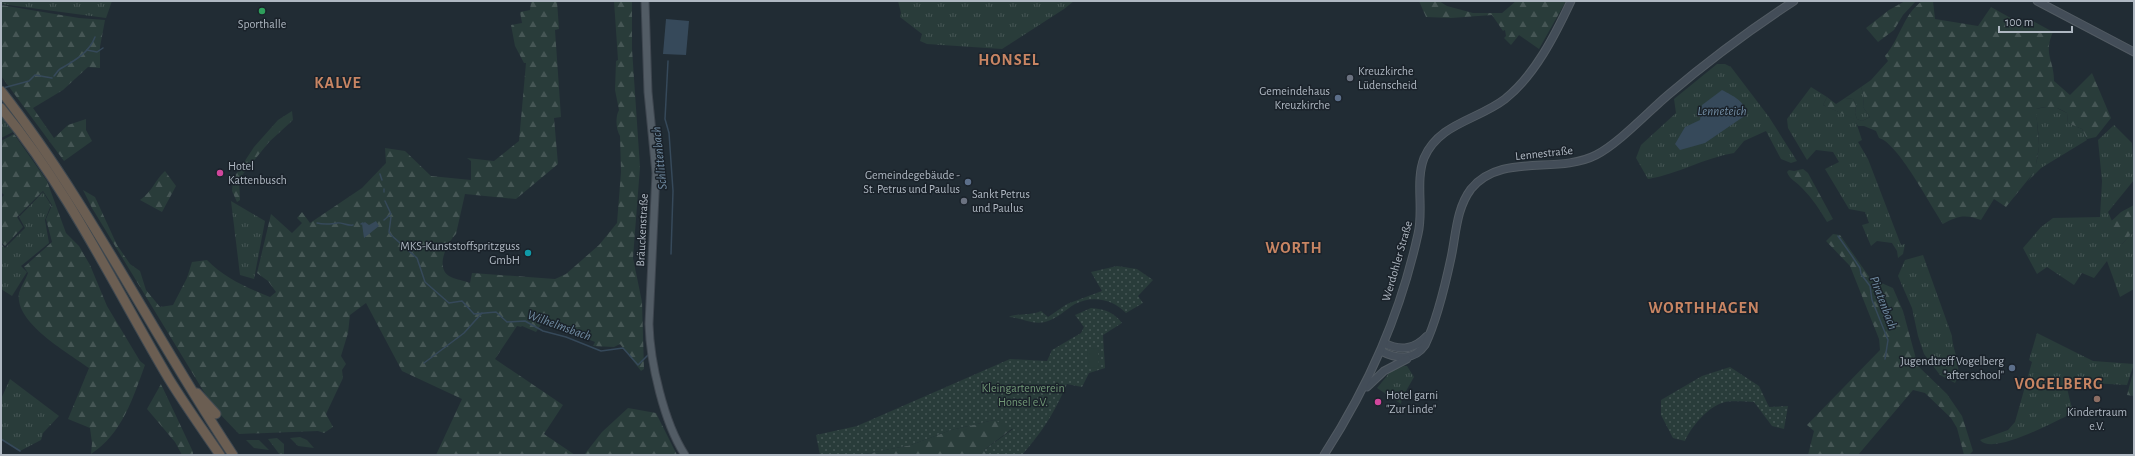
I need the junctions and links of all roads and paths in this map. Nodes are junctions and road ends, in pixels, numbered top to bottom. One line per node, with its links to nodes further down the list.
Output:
1 (644, 1): 18 (main road, Bräuckenstraße)
2 (1571, 1): 9 (main road, Werdohler Straße)
3 (1794, 1): 8 (main road, Lennestraße)
4 (2037, 1): 5 (main road)
5 (2134, 52)
6 (1, 91): 11 (highway)
7 (1, 108): 12 (highway)
8 (1429, 333): 9 (main road); 10 (main road, Lennestraße)
9 (1383, 347): 10 (main road); 13 (main road, Werdohler Straße)
10 (1419, 352): 13 (main road)
11 (180, 374): 14 (highway); 17 (highway)
12 (170, 381): 15 (highway); 16 (highway)
13 (1361, 393): 19 (main road)
14 (216, 414)
15 (195, 428)
16 (220, 455)
17 (233, 455)
18 (685, 455)
19 (1324, 455)

